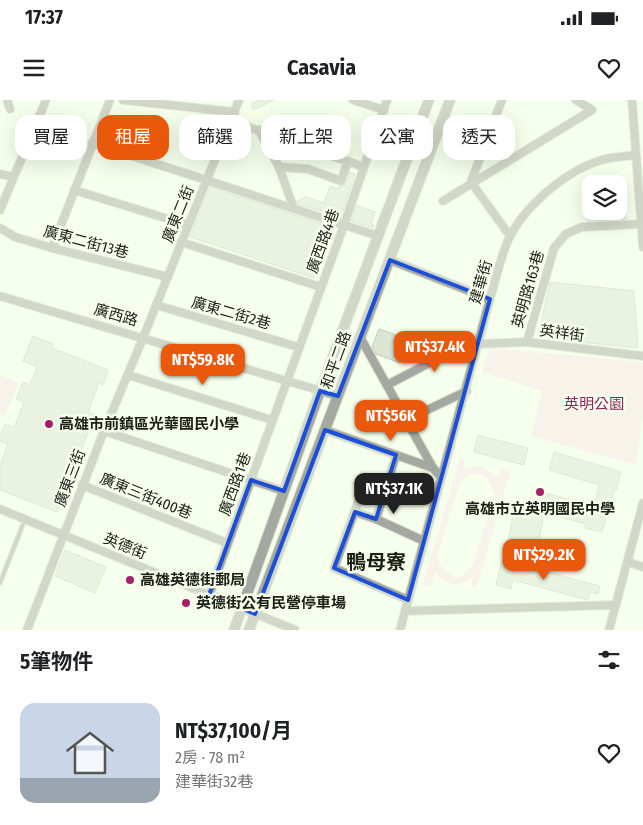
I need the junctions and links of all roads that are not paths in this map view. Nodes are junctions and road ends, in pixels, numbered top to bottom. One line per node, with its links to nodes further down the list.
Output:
1 (7, 100): 14 (street)
2 (46, 100): 26 (street)
3 (110, 100): 18 (street)
4 (122, 100): 13 (street)
5 (248, 100): 13 (street)
6 (353, 100): 15 (street)
7 (387, 100): 15 (street, 廣西路4巷)
8 (430, 100): 37 (street, 和平二路)
9 (450, 100): 42 (street, 和平二路)
10 (502, 100): 28 (street)
11 (576, 100): 28 (street)
12 (632, 100): 19 (street)
13 (237, 106)
14 (10, 109)
15 (384, 110): 24 (street, 廣西路4巷)
16 (251, 128): 17 (street)
17 (259, 130): 22 (street); 23 (street)
18 (92, 143): 27 (street); 29 (street)
19 (639, 145): 20 (street)
20 (636, 155): 33 (street); 38 (street, 建華街)
21 (215, 160): 27 (street, 廣東二街)
22 (348, 161): 23 (street); 24 (street)
23 (278, 167): 31 (street)
24 (364, 167): 35 (street, 廣西路4巷)
25 (0, 174): 26 (street)
26 (13, 176): 32 (street)
27 (207, 180): 31 (street); 34 (street, 廣東二街)
28 (471, 182): 30 (street); 38 (street)
29 (74, 190): 34 (street); 41 (street)
30 (443, 201)
31 (294, 209): 35 (street)
32 (0, 210)
33 (641, 224): 40 (street); 50 (street, 英明路163巷)
34 (188, 225): 39 (street, 廣東二街)
35 (344, 225): 37 (street); 44 (street, 廣西路4巷)
36 (0, 228): 41 (street, 廣東二街13巷)
37 (378, 236): 57 (street, 和平二路)
38 (510, 236): 46 (street, 建華街)
39 (182, 242): 43 (street, 廣東二街); 44 (street)
40 (643, 247)
41 (52, 248): 43 (street, 廣東二街13巷)
42 (390, 260): 46 (street); 48 (street, 和平二路)
43 (168, 277): 47 (street, 廣東二街)
44 (321, 287): 52 (street, 廣西路4巷)
45 (0, 296): 49 (street, 廣西路)
46 (490, 299): 51 (street, 建華街)
47 (156, 305): 49 (street, 廣東二街); 52 (street, 廣東二街2巷)
48 (360, 337): 56 (street); 59 (street, 和平二路)
49 (143, 338): 54 (street, 廣東三街); 55 (street, 廣西路)
50 (527, 342): 51 (street, 英祥街); 53 (street, 英祥街)
51 (478, 344): 56 (street, 英祥街); 58 (street, 建華街)
52 (298, 347): 55 (street, 廣西路4巷)
53 (643, 356)
54 (128, 375): 60 (street); 62 (street, 廣東三街)
55 (286, 381): 57 (street, 廣西路); 60 (street, 廣西路1巷)
56 (387, 386): 61 (street)
57 (320, 391): 59 (street, 廣西路); 69 (street, 和平二路)
58 (466, 391): 61 (street); 66 (street, 建華街)
59 (338, 396): 63 (street, 和平二路)
60 (272, 420): 67 (street, 廣西路1巷)
61 (406, 420): 65 (street)
62 (104, 430): 67 (street); 68 (street, 廣東三街)
63 (325, 430): 64 (street); 87 (street, 和平二路)
64 (396, 455): 65 (street); 74 (street)
65 (432, 468): 66 (street)
66 (441, 478): 77 (street, 建華街)
67 (251, 480): 69 (street); 78 (street, 廣西路1巷)
68 (82, 485): 76 (street, 廣東三街); 78 (street, 廣東三街400巷)
69 (284, 491): 85 (street, 和平二路)
70 (358, 502): 73 (street)
71 (643, 503): 79 (street)
72 (0, 509): 75 (street, 英德街)
73 (355, 512): 74 (street); 83 (street)
74 (376, 519): 77 (street)
75 (25, 520): 76 (street, 英德街); 81 (lane)
76 (63, 535): 82 (street, 英德街); 88 (street, 廣東三街)
77 (424, 541): 83 (street, 建華街)
78 (227, 543): 82 (street, 廣西路1巷)
79 (628, 562): 80 (street); 84 (street)
80 (643, 567)
81 (0, 582)
82 (209, 596): 85 (street, 英德街)
83 (408, 600): 86 (street, 建華街)
84 (616, 605): 86 (street); 93 (street)
85 (242, 609): 87 (street, 英德街); 89 (street, 和平二路)
86 (405, 611): 92 (street, 建華街)
87 (254, 614): 90 (street, 和平二路); 91 (street, 英德街)
88 (27, 630)
89 (234, 630)
90 (249, 630)
91 (295, 630)
92 (400, 630)
93 (609, 630)

